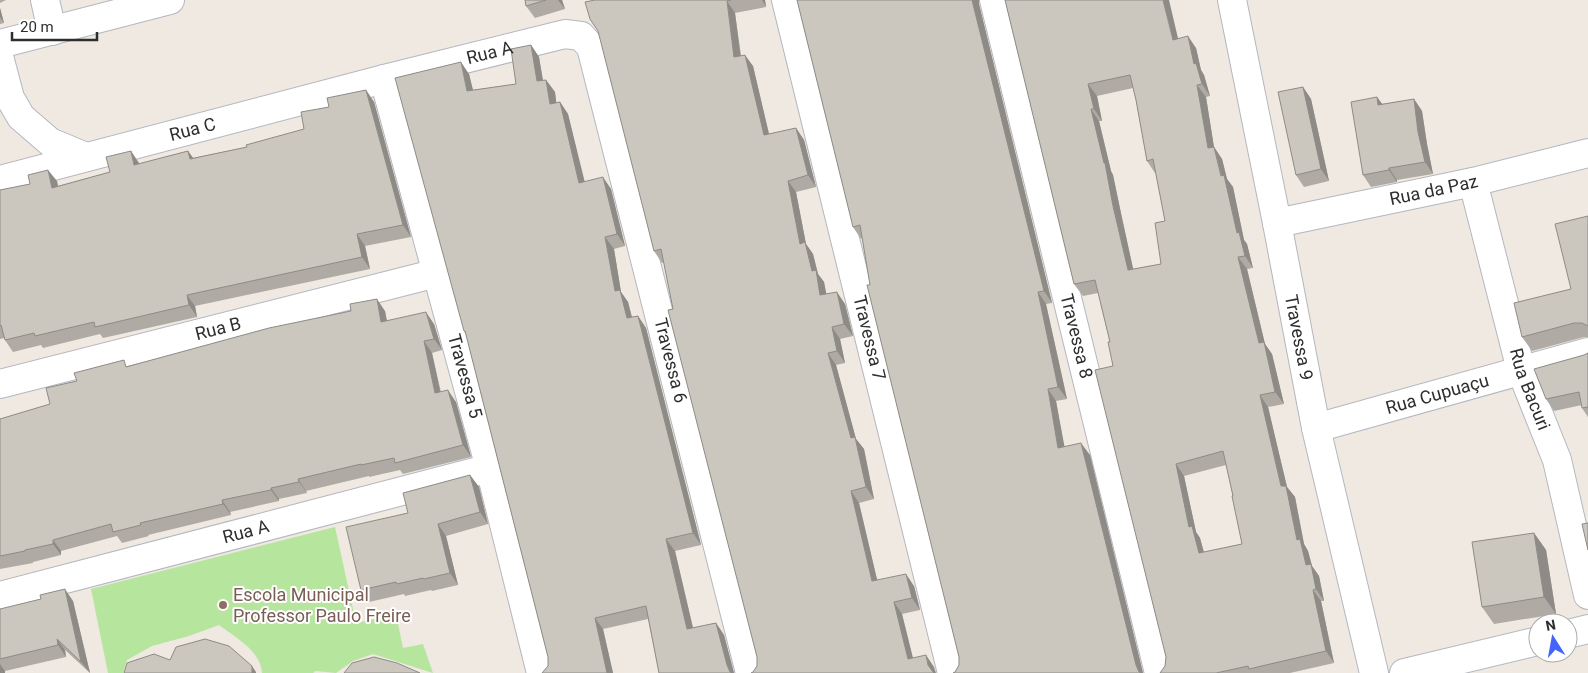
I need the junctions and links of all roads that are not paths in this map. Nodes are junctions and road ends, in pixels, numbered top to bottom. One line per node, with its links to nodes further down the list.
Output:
1 (45, 0): 6 (street)
2 (170, 0): 6 (street)
3 (994, 0): 28 (street, Travessa 8)
4 (1232, 0): 15 (street, Travessa 9)
5 (786, 2): 27 (street, Travessa 7)
6 (52, 31): 7 (street)
7 (0, 44)
8 (592, 47): 10 (street, Rua A); 26 (street, Travessa 6)
9 (0, 60): 12 (street)
10 (384, 79): 12 (street, Rua C); 16 (street, Travessa 5)
11 (1588, 152): 14 (street, Rua da Paz)
12 (86, 157): 13 (street, Rua C)
13 (0, 180)
14 (1473, 182): 15 (street, Rua da Paz); 18 (street, Rua Bacuri)
15 (1278, 222): 20 (street, Travessa 9)
16 (437, 273): 19 (street, Rua B); 21 (street, Travessa 5)
17 (1588, 352): 18 (street, Rua Cupuaçu)
18 (1521, 370): 20 (street, Rua Cupuaçu); 22 (street, Rua Bacuri)
19 (0, 384)
20 (1316, 428): 29 (street, Travessa 9)
21 (490, 468): 23 (street, Rua A); 25 (street, Travessa 5)
22 (1588, 595)
23 (0, 596)
24 (1528, 643): 30 (street)
25 (541, 673)
26 (750, 673)
27 (952, 673)
28 (1159, 673)
29 (1374, 673)
30 (1404, 673)

